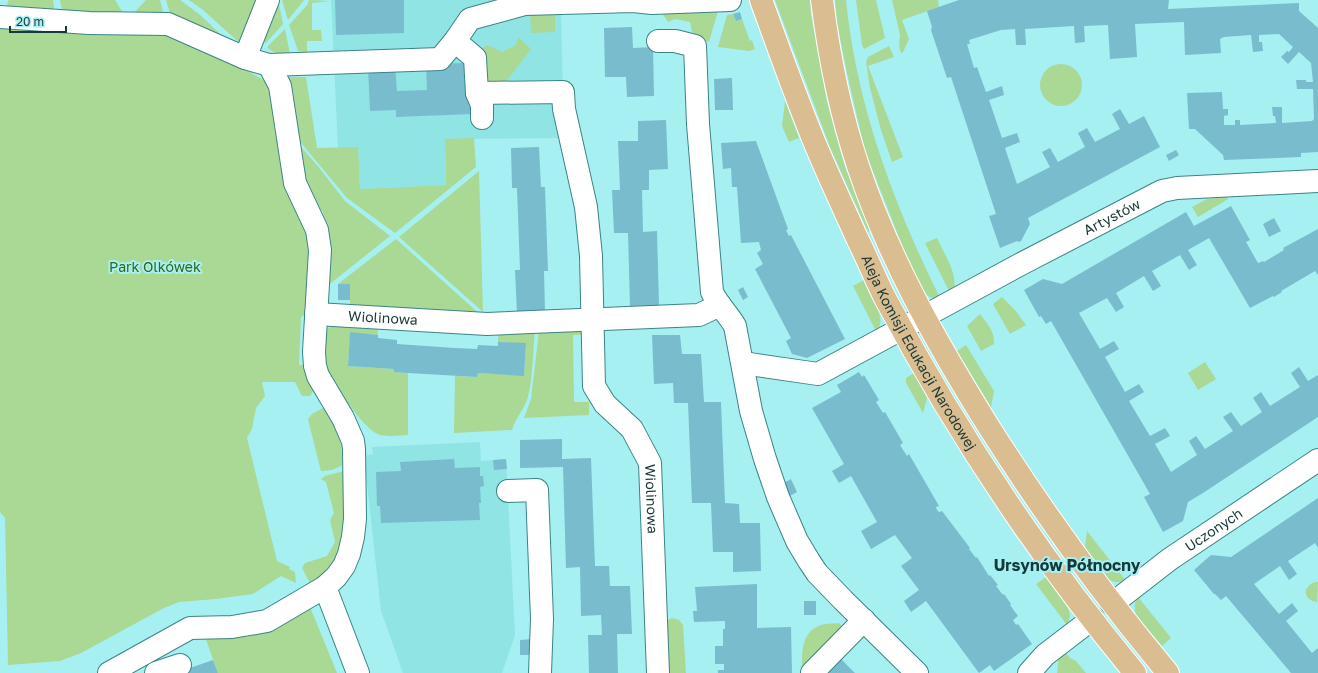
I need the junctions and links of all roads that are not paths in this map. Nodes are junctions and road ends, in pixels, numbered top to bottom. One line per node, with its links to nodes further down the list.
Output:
1 (268, 0): 9 (street)
2 (730, 0): 5 (street)
3 (761, 0): 18 (main road, Aleja Komisji Edukacji Narodowej)
4 (822, 0): 16 (main road, Aleja Komisji Edukacji Narodowej)
5 (525, 2): 7 (street)
6 (0, 17): 9 (street)
7 (455, 41): 10 (street); 11 (street)
8 (658, 41): 14 (street)
9 (245, 58): 10 (street)
10 (269, 65): 15 (street)
11 (477, 93): 12 (street); 17 (street, Wiolinowa)
12 (482, 118)
13 (1318, 181): 16 (street, Artystów)
14 (720, 305): 17 (street, Wiolinowa); 19 (street)
15 (316, 314): 17 (street, Wiolinowa); 22 (street)
16 (924, 316): 18 (street, Artystów); 23 (main road, Aleja Komisji Edukacji Narodowej)
17 (592, 319): 31 (street, Wiolinowa)
18 (902, 328): 19 (street, Artystów); 24 (main road, Aleja Komisji Edukacji Narodowej)
19 (743, 363): 25 (street)
20 (1318, 460): 23 (street, Uczonych)
21 (508, 491): 30 (street)
22 (325, 587): 27 (street); 29 (street)
23 (1112, 604): 36 (main road, Aleja Komisji Edukacji Narodowej)
24 (1092, 619): 34 (street); 35 (main road, Aleja Komisji Edukacji Narodowej)
25 (864, 620): 32 (street); 33 (street)
26 (180, 665): 28 (street)
27 (109, 673)
28 (156, 673)
29 (358, 673)
30 (540, 673)
31 (658, 673)
32 (812, 673)
33 (917, 673)
34 (1029, 673)
35 (1135, 673)
36 (1168, 673)

